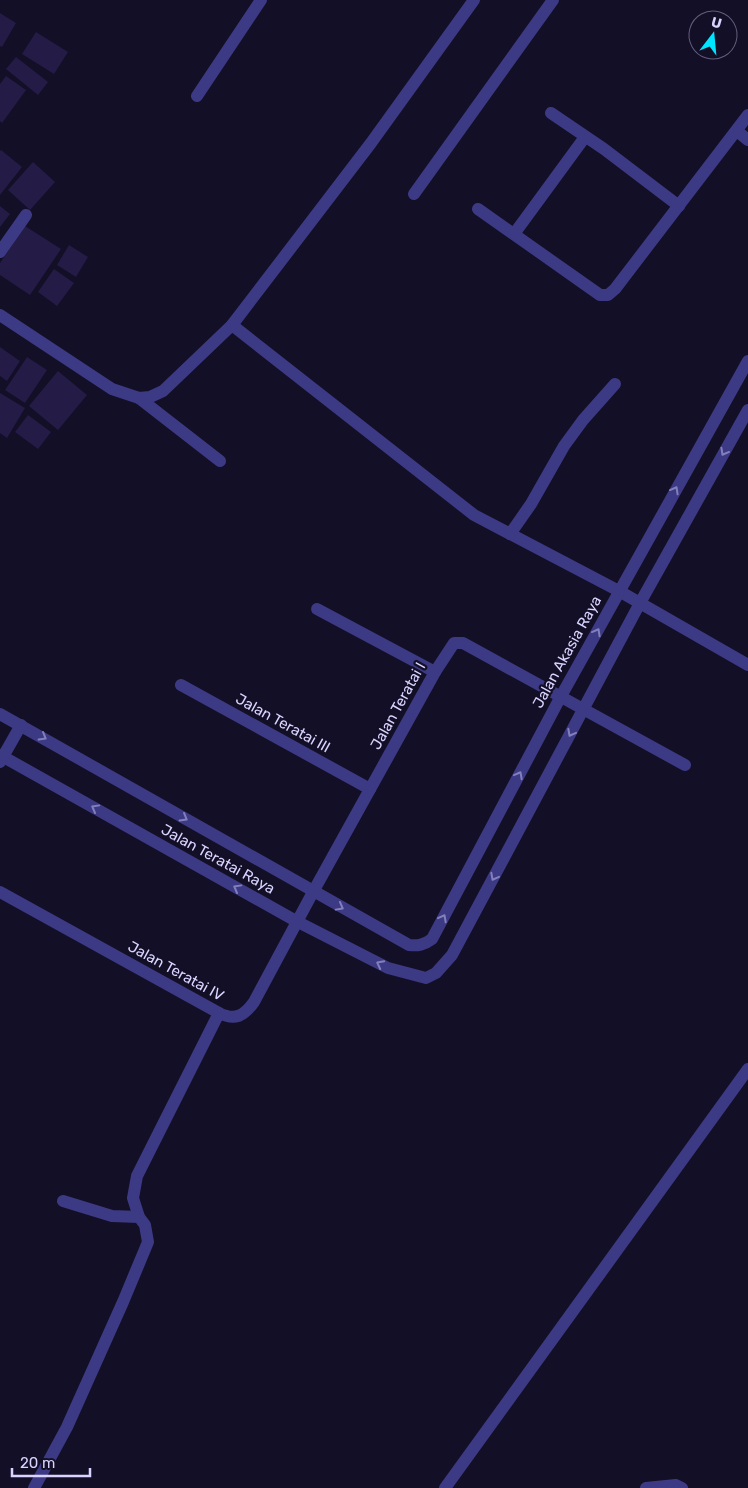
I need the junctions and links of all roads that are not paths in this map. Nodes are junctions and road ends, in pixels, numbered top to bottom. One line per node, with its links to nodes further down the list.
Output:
1 (261, 0): 4 (street)
2 (474, 0): 17 (street)
3 (553, 0): 10 (street)
4 (197, 96)
5 (551, 113): 8 (street)
6 (748, 114): 7 (street)
7 (737, 131): 9 (street); 11 (street)
8 (585, 137): 11 (street); 14 (street)
9 (748, 140)
10 (414, 194)
11 (679, 206): 14 (street)
12 (478, 209): 14 (street)
13 (26, 215): 15 (street)
14 (514, 234)
15 (0, 252)
16 (0, 315): 20 (street)
17 (232, 326): 20 (street); 23 (street)
18 (748, 361): 24 (street, Jalan Akasia Raya, one-way to 18)
19 (615, 384): 23 (street)
20 (139, 398): 22 (street)
21 (748, 410): 25 (street, one-way to 25)
22 (220, 461)
23 (510, 534): 24 (street)
24 (619, 591): 25 (street); 30 (street, Jalan Akasia Raya, one-way to 24)
25 (640, 603): 27 (street); 31 (street)
26 (317, 609): 28 (street)
27 (748, 665)
28 (435, 672): 30 (street, Jalan Teratai I); 36 (street, Jalan Teratai I)
29 (181, 684): 36 (street, Jalan Teratai III)
30 (560, 698): 31 (street, Jalan Teratai I); 40 (street, Jalan Akasia Raya, one-way to 30)
31 (583, 710): 35 (street, Jalan Teratai I); 39 (street, Jalan Teratai Raya, one-way to 39)
32 (0, 714): 33 (street, Jalan Teratai Raya)
33 (21, 724): 34 (street); 38 (street, Jalan Teratai Raya, one-way to 38)
34 (1, 758): 39 (street, Jalan Teratai Raya, one-way to 34)
35 (685, 765)
36 (370, 789): 38 (street, Jalan Teratai I)
37 (0, 892): 41 (street, Jalan Teratai IV)
38 (313, 892): 39 (street, Jalan Teratai IV); 40 (street, Jalan Teratai Raya, one-way to 40)
39 (296, 921): 41 (street, Jalan Teratai IV)
40 (409, 945)
41 (218, 1013): 44 (street)
42 (746, 1077): 46 (street)
43 (63, 1201): 44 (street)
44 (140, 1217): 45 (street)
45 (34, 1488)
46 (445, 1488)
47 (646, 1488): 48 (street)
48 (682, 1488)

